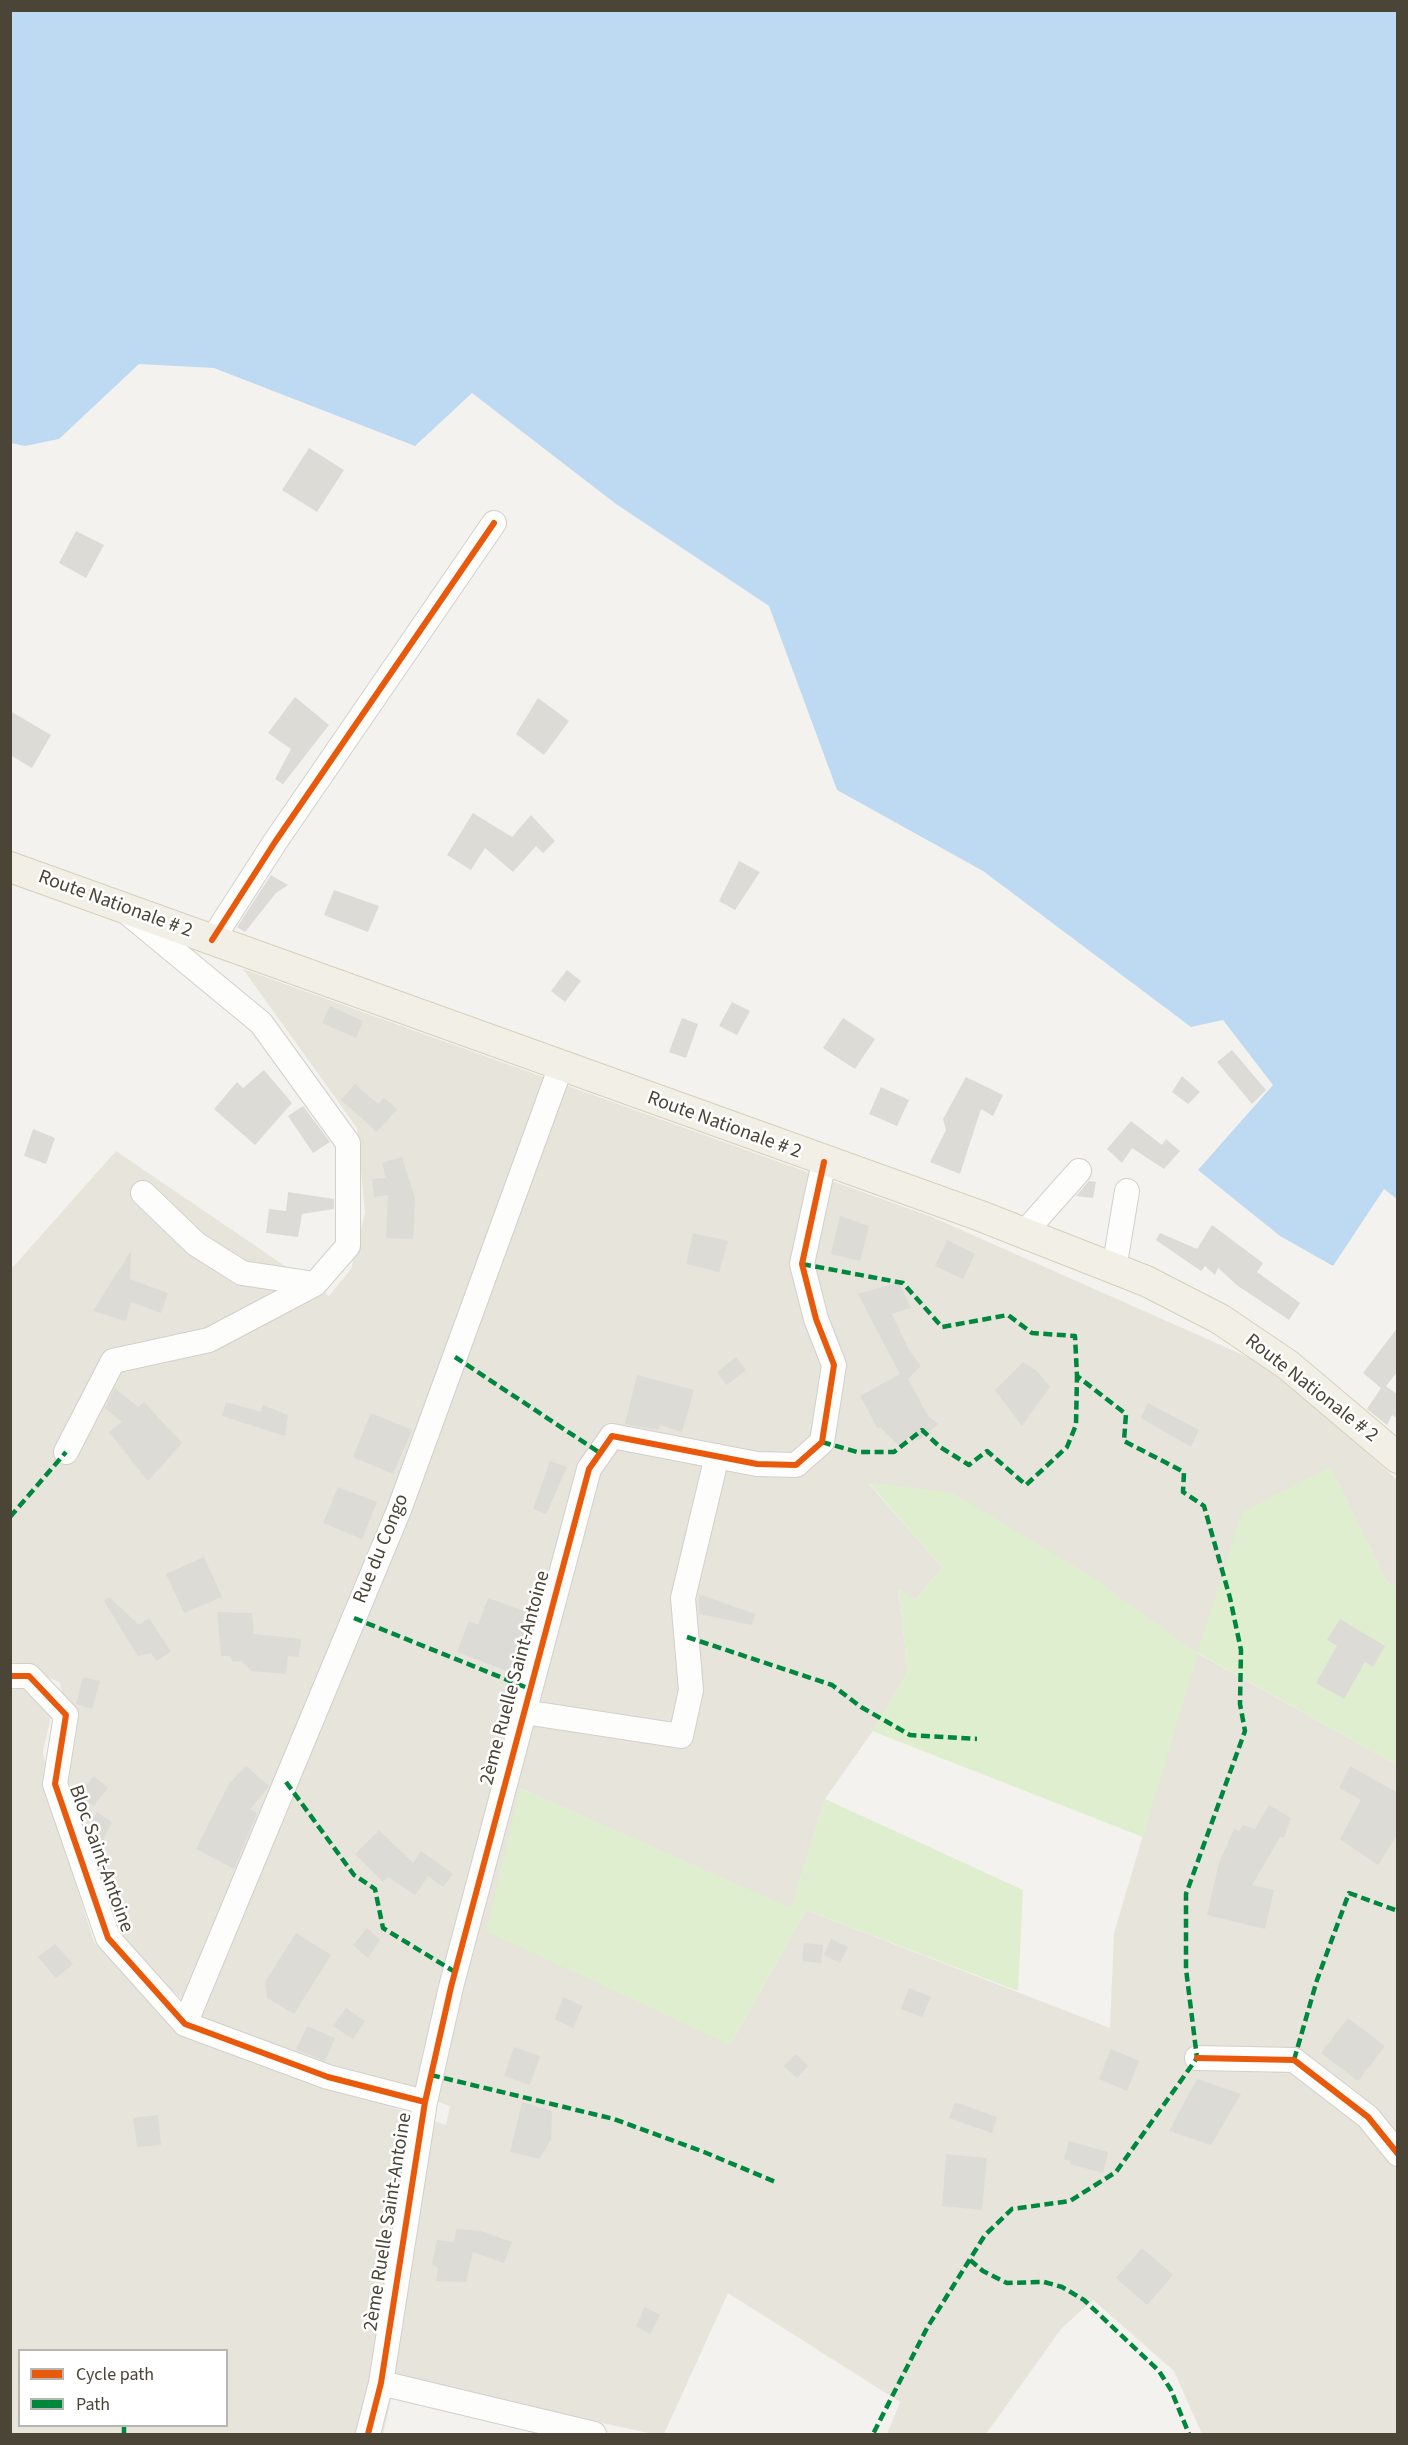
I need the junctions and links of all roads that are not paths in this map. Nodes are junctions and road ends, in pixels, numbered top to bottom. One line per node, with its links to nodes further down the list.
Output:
1 (494, 523): 4 (street)
2 (10, 867): 3 (main road, Route Nationale # 2)
3 (120, 907): 4 (main road, Route Nationale # 2); 12 (street)
4 (212, 940): 5 (main road, Route Nationale # 2)
5 (561, 1066): 6 (main road, Route Nationale # 2); 18 (street, Rue du Congo)
6 (824, 1162): 10 (main road, Route Nationale # 2); 14 (street, 2ème Ruelle Saint-Antoine)
7 (1079, 1171): 10 (street)
8 (1127, 1191): 11 (street)
9 (143, 1193): 12 (street)
10 (1024, 1233): 11 (main road, Route Nationale # 2)
11 (1114, 1269): 15 (main road, Route Nationale # 2)
12 (315, 1284): 13 (street)
13 (66, 1452)
14 (717, 1456): 17 (street, 2ème Ruelle Saint-Antoine); 17 (street)
15 (1397, 1457)
16 (10, 1676): 18 (street, Bloc Saint-Antoine)
17 (525, 1712): 20 (street, 2ème Ruelle Saint-Antoine)
18 (184, 2024): 20 (street, Bloc Saint-Antoine)
19 (1197, 2058): 21 (street)
20 (425, 2102): 22 (street, 2ème Ruelle Saint-Antoine)
21 (1398, 2154)
22 (381, 2383): 23 (street, 2ème Ruelle Saint-Antoine); 24 (street)
23 (368, 2434)
24 (594, 2434)

